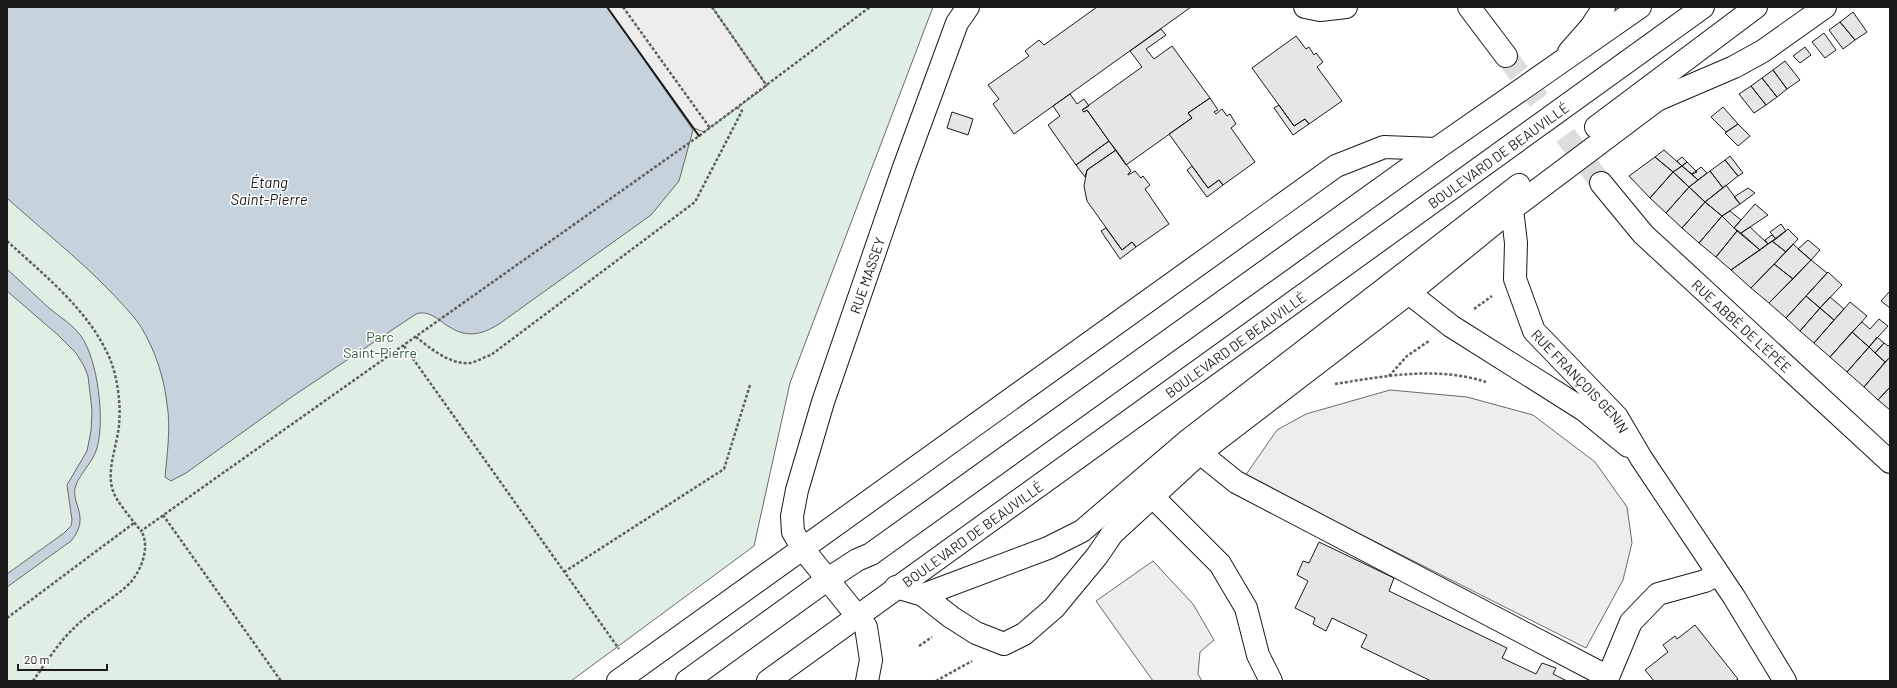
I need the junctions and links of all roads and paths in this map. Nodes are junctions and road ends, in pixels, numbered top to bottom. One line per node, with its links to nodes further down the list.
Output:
1 (623, 7): 17 (path)
2 (712, 7): 15 (path)
3 (870, 7): 15 (path)
4 (968, 7): 37 (street, RUE MASSEY)
5 (1305, 7): 6 (street)
6 (1346, 7)
7 (1469, 7): 13 (street)
8 (1604, 7): 14 (street)
9 (1640, 7): 14 (street)
10 (1703, 7): 41 (street, BOULEVARD DE BEAUVILLÉ)
11 (1756, 7): 31 (street)
12 (1825, 7): 20 (street)
13 (1506, 56)
14 (1560, 63): 18 (street)
15 (767, 86): 16 (path)
16 (738, 108): 17 (path); 23 (path)
17 (710, 128): 23 (path)
18 (1436, 149): 37 (street); 40 (street)
19 (1601, 183): 30 (street, RUE ABBÉ DE L'ÉPÉE)
20 (1512, 209): 22 (street); 29 (street, RUE FRANÇOIS GENIN)
21 (7, 241): 35 (path)
22 (1410, 293): 28 (street); 29 (street, RUE FRANÇOIS GENIN)
23 (416, 337): 24 (path)
24 (404, 346): 34 (path); 38 (path)
25 (1492, 384): 27 (path)
26 (750, 385): 38 (path)
27 (1330, 386)
28 (1200, 453): 31 (street); 39 (street)
29 (1641, 458): 39 (street, RUE FRANÇOIS GENIN)
30 (1890, 462)
31 (1148, 488): 32 (street); 33 (street); 47 (street)
32 (1106, 511): 33 (street); 42 (street)
33 (1136, 512): 46 (street)
34 (163, 515): 36 (path); 49 (path)
35 (134, 523): 36 (path); 44 (path)
36 (141, 531): 48 (path)
37 (803, 549): 40 (street, RUE MASSEY); 50 (street)
38 (564, 572): 45 (path)
39 (1718, 574): 55 (street, RUE FRANÇOIS GENIN)
40 (828, 579): 43 (street, RUE MASSEY); 51 (street)
41 (896, 587): 42 (street); 43 (street, BOULEVARD DE BEAUVILLÉ)
42 (923, 595): 46 (street)
43 (858, 617): 52 (street, BOULEVARD DE BEAUVILLÉ); 53 (street, RUE MASSEY)
44 (7, 618)
45 (610, 638)
46 (1004, 644): 54 (path)
47 (1267, 679)
48 (33, 681)
49 (281, 681)
50 (618, 681)
51 (687, 681)
52 (768, 681)
53 (867, 681)
54 (936, 681)
55 (1785, 681)

